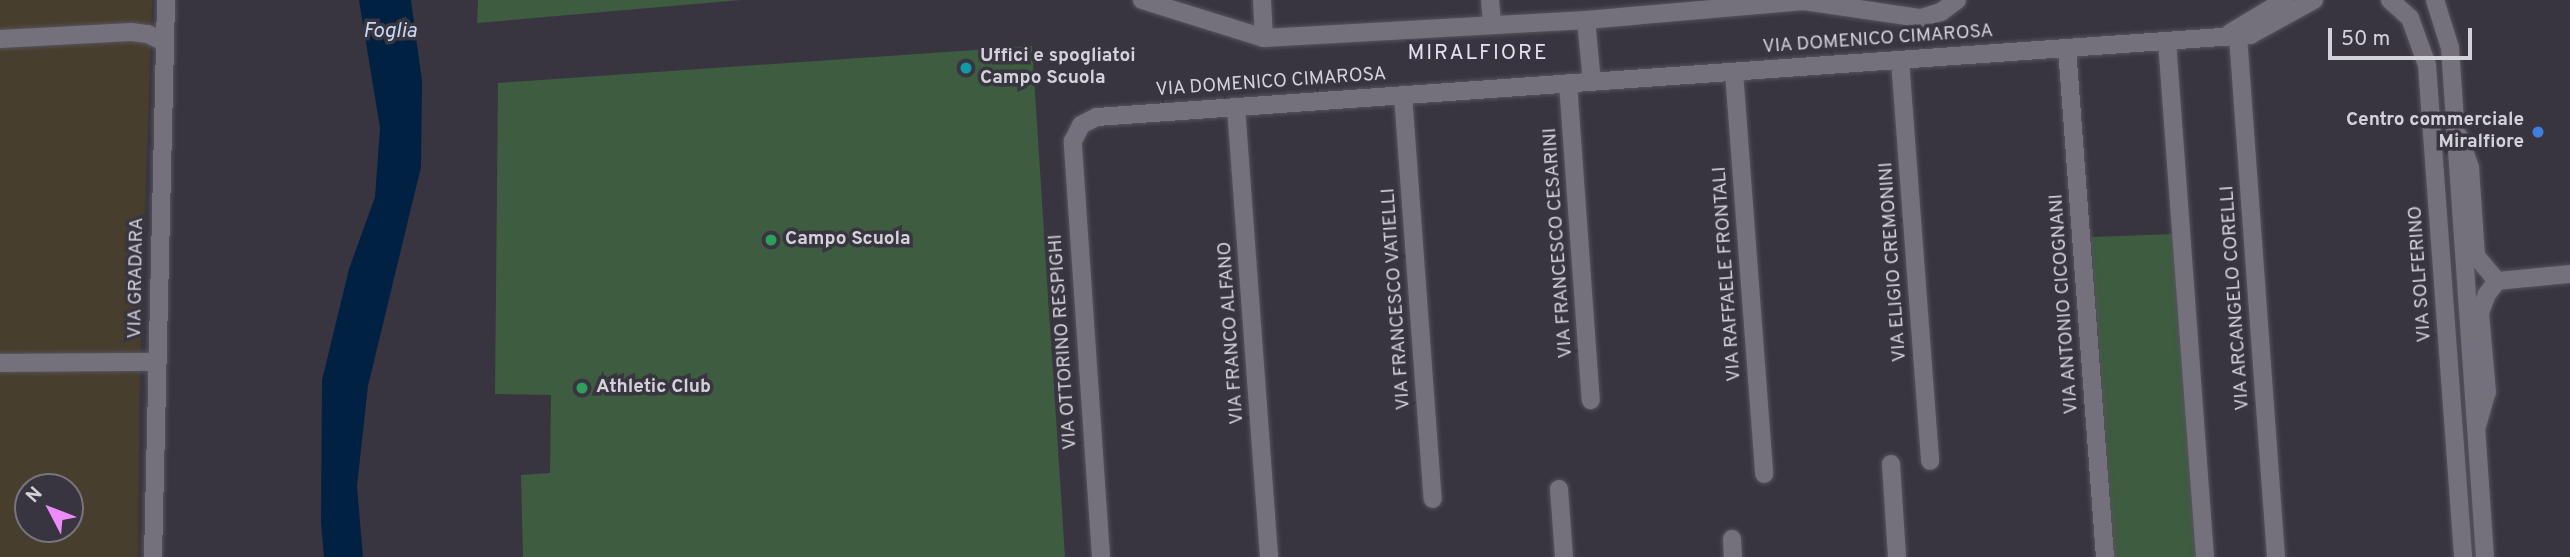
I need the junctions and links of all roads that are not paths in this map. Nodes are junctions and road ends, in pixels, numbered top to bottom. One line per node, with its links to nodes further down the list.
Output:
1 (166, 0): 17 (street, VIA GRADARA)
2 (1142, 0): 14 (street, VIA DOMENICO CIMAROSA)
3 (1262, 0): 14 (street)
4 (1490, 0): 12 (street)
5 (1956, 0): 10 (street, VIA DOMENICO CIMAROSA)
6 (2285, 0): 13 (street, VIA DOMENICO CIMAROSA)
7 (2314, 0): 13 (street, VIA DOMENICO CIMAROSA)
8 (2390, 0): 46 (street, VIA SOLFERINO)
9 (2435, 0): 26 (street)
10 (1733, 5): 11 (street, VIA DOMENICO CIMAROSA)
11 (1586, 20): 12 (street, VIA DOMENICO CIMAROSA); 21 (street)
12 (1492, 25): 14 (street, VIA DOMENICO CIMAROSA)
13 (2233, 35): 16 (street, VIA DOMENICO CIMAROSA); 45 (street, VIA ARCANGELO CORELLI)
14 (1264, 38)
15 (0, 39): 17 (street)
16 (2167, 41): 18 (street, VIA DOMENICO CIMAROSA); 44 (street)
17 (164, 42): 29 (street, VIA GRADARA)
18 (2067, 48): 19 (street, VIA DOMENICO CIMAROSA); 43 (street, VIA ANTONIO CICOGNANI)
19 (1900, 60): 20 (street, VIA DOMENICO CIMAROSA); 33 (street, VIA ELIGIO CREMONINI)
20 (1734, 72): 21 (street, VIA DOMENICO CIMAROSA); 35 (street, VIA RAFFAELE FRONTALI)
21 (1591, 82): 22 (street, VIA DOMENICO CIMAROSA)
22 (1568, 83): 23 (street, VIA DOMENICO CIMAROSA); 31 (street, VIA FRANCESCO CESARINI)
23 (1403, 95): 24 (street, VIA DOMENICO CIMAROSA); 37 (street, VIA FRANCESCO VATIELLI)
24 (1236, 107): 25 (street, VIA DOMENICO CIMAROSA); 40 (street, VIA FRANCO ALFANO)
25 (1081, 125): 39 (street, VIA OTTORINO RESPIGHI)
26 (2455, 126): 28 (street); 32 (street)
27 (2570, 274): 28 (street)
28 (2497, 281): 32 (street)
29 (156, 362): 30 (street); 38 (street, VIA GRADARA)
30 (0, 363)
31 (1591, 400)
32 (2476, 430): 47 (street)
33 (1930, 461)
34 (1891, 464): 42 (street)
35 (1764, 474)
36 (1559, 489): 41 (street)
37 (1433, 499)
38 (153, 557)
39 (1101, 557)
40 (1269, 557)
41 (1564, 557)
42 (1897, 557)
43 (2105, 557)
44 (2205, 557)
45 (2276, 557)
46 (2463, 557)
47 (2485, 557)

